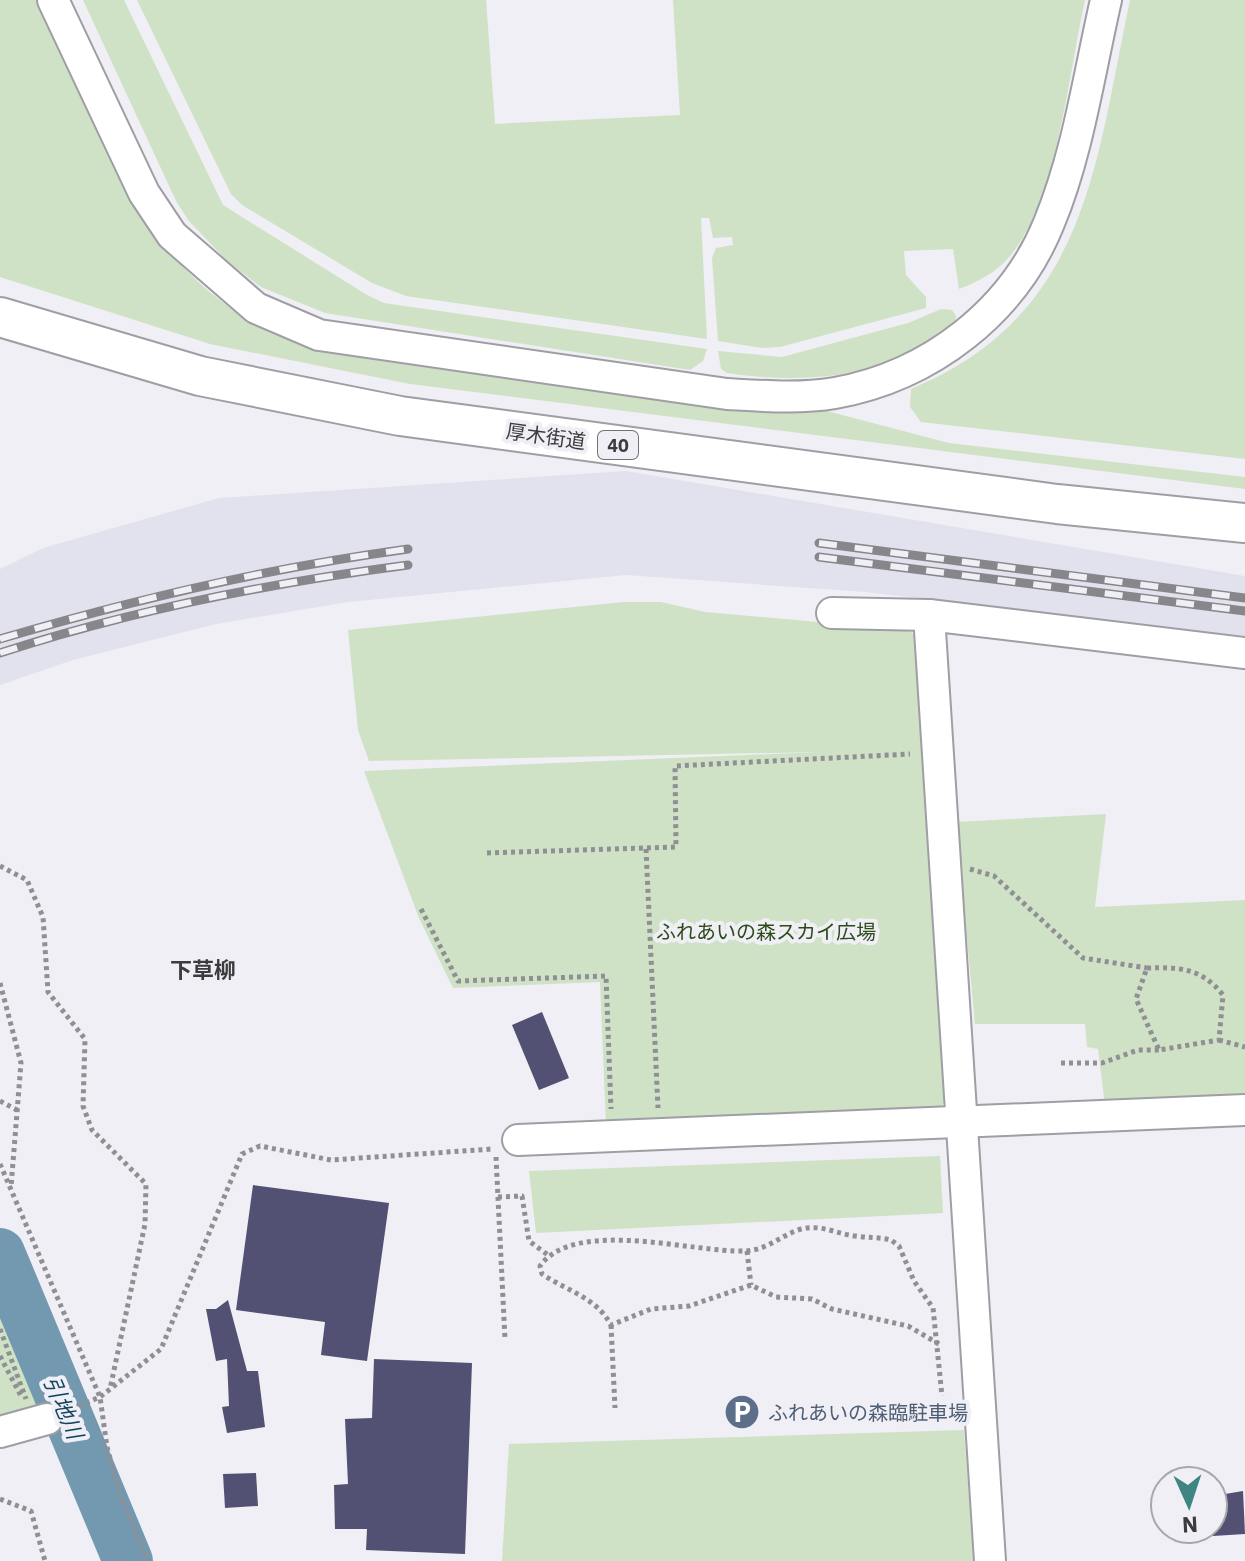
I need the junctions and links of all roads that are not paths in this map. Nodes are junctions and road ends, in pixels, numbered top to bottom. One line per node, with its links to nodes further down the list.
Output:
1 (53, 0): 2 (street)
2 (1106, 0)
3 (0, 317): 4 (main road, 厚木街道 / 40)
4 (1245, 523)
5 (832, 613): 6 (street)
6 (929, 615): 7 (street); 9 (street)
7 (1245, 653)
8 (1245, 1110): 9 (street)
9 (962, 1121): 10 (street); 13 (street)
10 (518, 1140)
11 (41, 1420): 12 (street)
12 (0, 1432)
13 (990, 1561)

